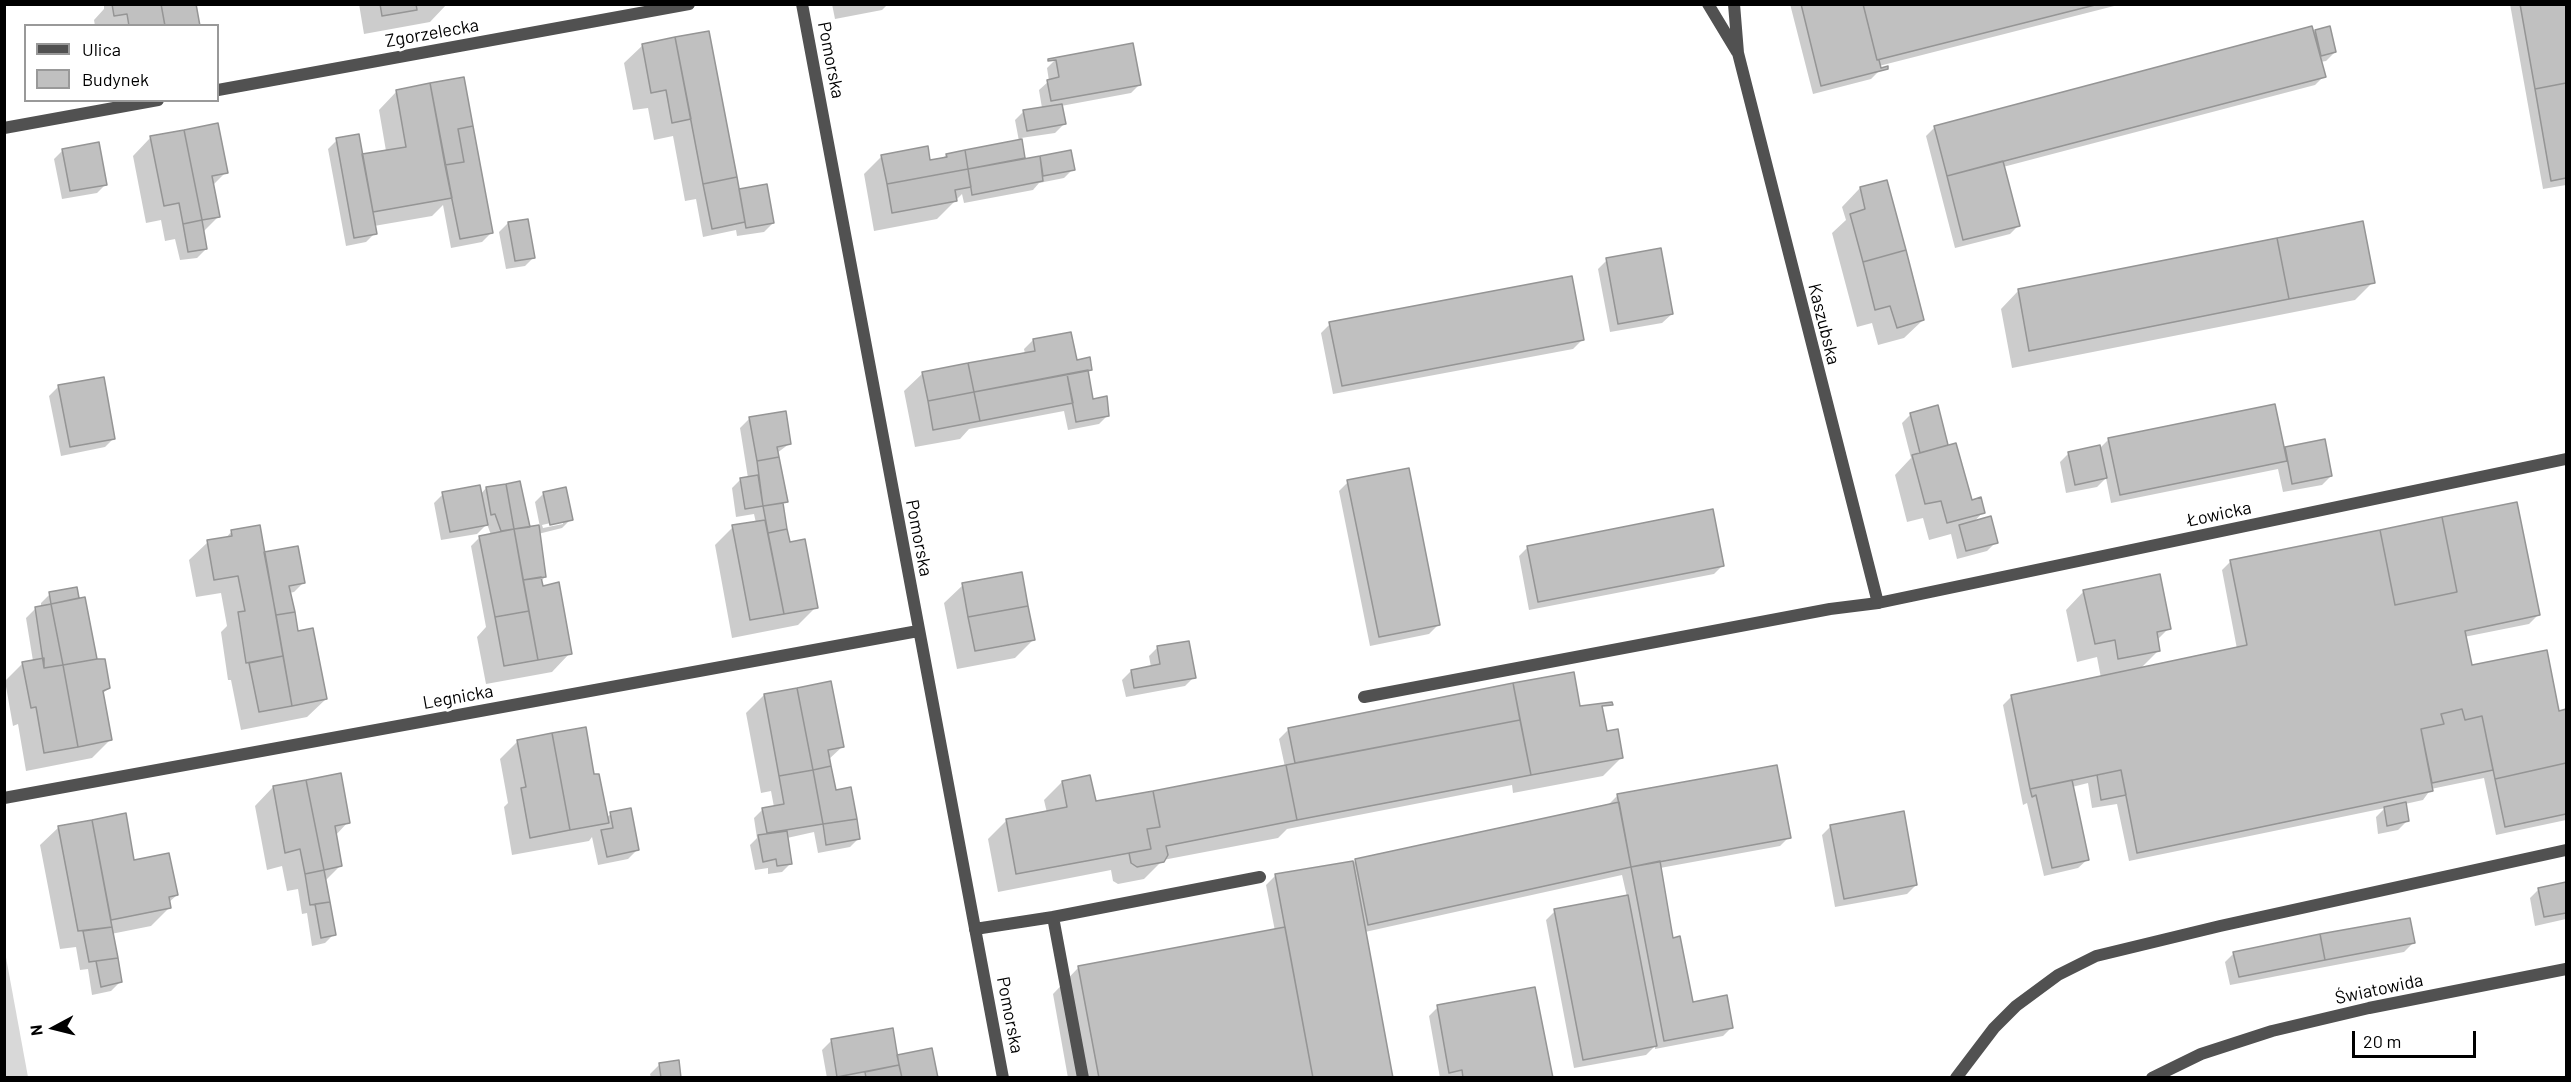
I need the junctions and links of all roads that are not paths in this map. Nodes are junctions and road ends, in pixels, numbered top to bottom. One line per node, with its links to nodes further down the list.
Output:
1 (689, 4): 6 (street, Zgorzelecka)
2 (802, 4): 11 (street, Pomorska)
3 (1708, 4): 5 (street, Kaszubska)
4 (1734, 4): 5 (street, Kaszubska)
5 (1738, 53): 10 (street, Kaszubska)
6 (219, 90)
7 (147, 102): 8 (street)
8 (4, 128)
9 (2566, 459): 10 (street, Łowicka)
10 (1878, 603): 12 (street, Łowicka)
11 (918, 631): 13 (street, Legnicka); 17 (street, Pomorska)
12 (1364, 696)
13 (4, 798)
14 (2566, 850): 21 (street)
15 (1260, 877): 16 (street)
16 (1053, 917): 17 (street); 20 (street)
17 (975, 929): 19 (street, Pomorska)
18 (2566, 969): 22 (street, Światowida)
19 (1003, 1077)
20 (1083, 1077)
21 (1956, 1077)
22 (2152, 1077)

